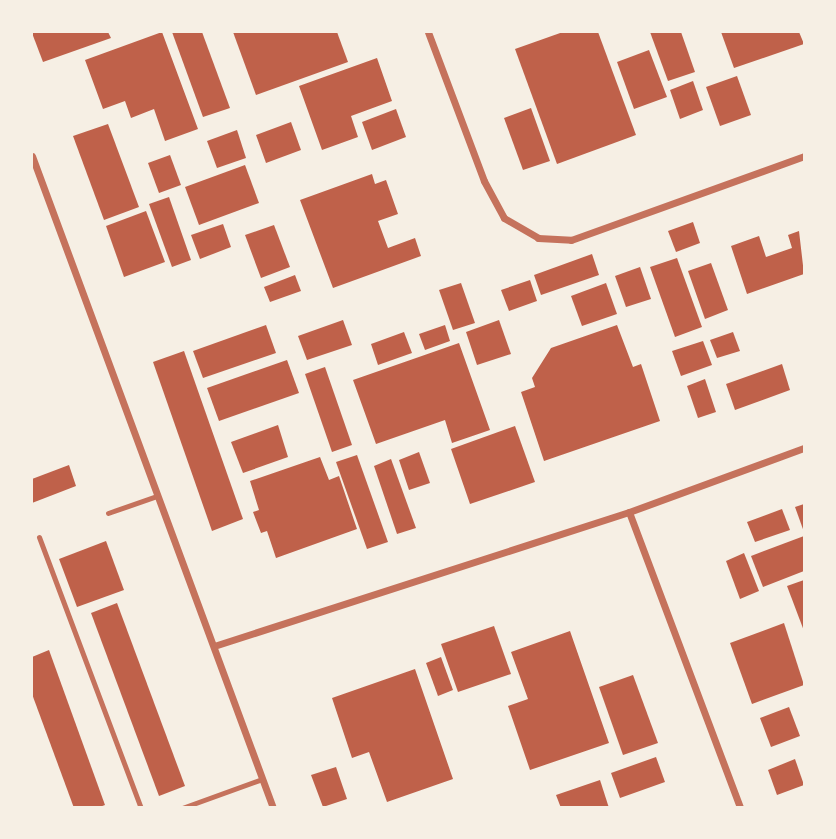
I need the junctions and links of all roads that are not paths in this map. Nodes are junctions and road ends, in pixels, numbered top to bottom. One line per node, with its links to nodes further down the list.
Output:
1 (428, 32): 3 (street)
2 (32, 156): 5 (street)
3 (804, 156)
4 (804, 448): 6 (street)
5 (157, 496): 7 (lane); 9 (street)
6 (629, 512): 9 (street); 14 (street)
7 (108, 513)
8 (38, 537): 11 (lane)
9 (214, 646): 10 (street)
10 (262, 779): 12 (lane); 13 (street)
11 (141, 807)
12 (182, 807)
13 (273, 807)
14 (740, 807)

